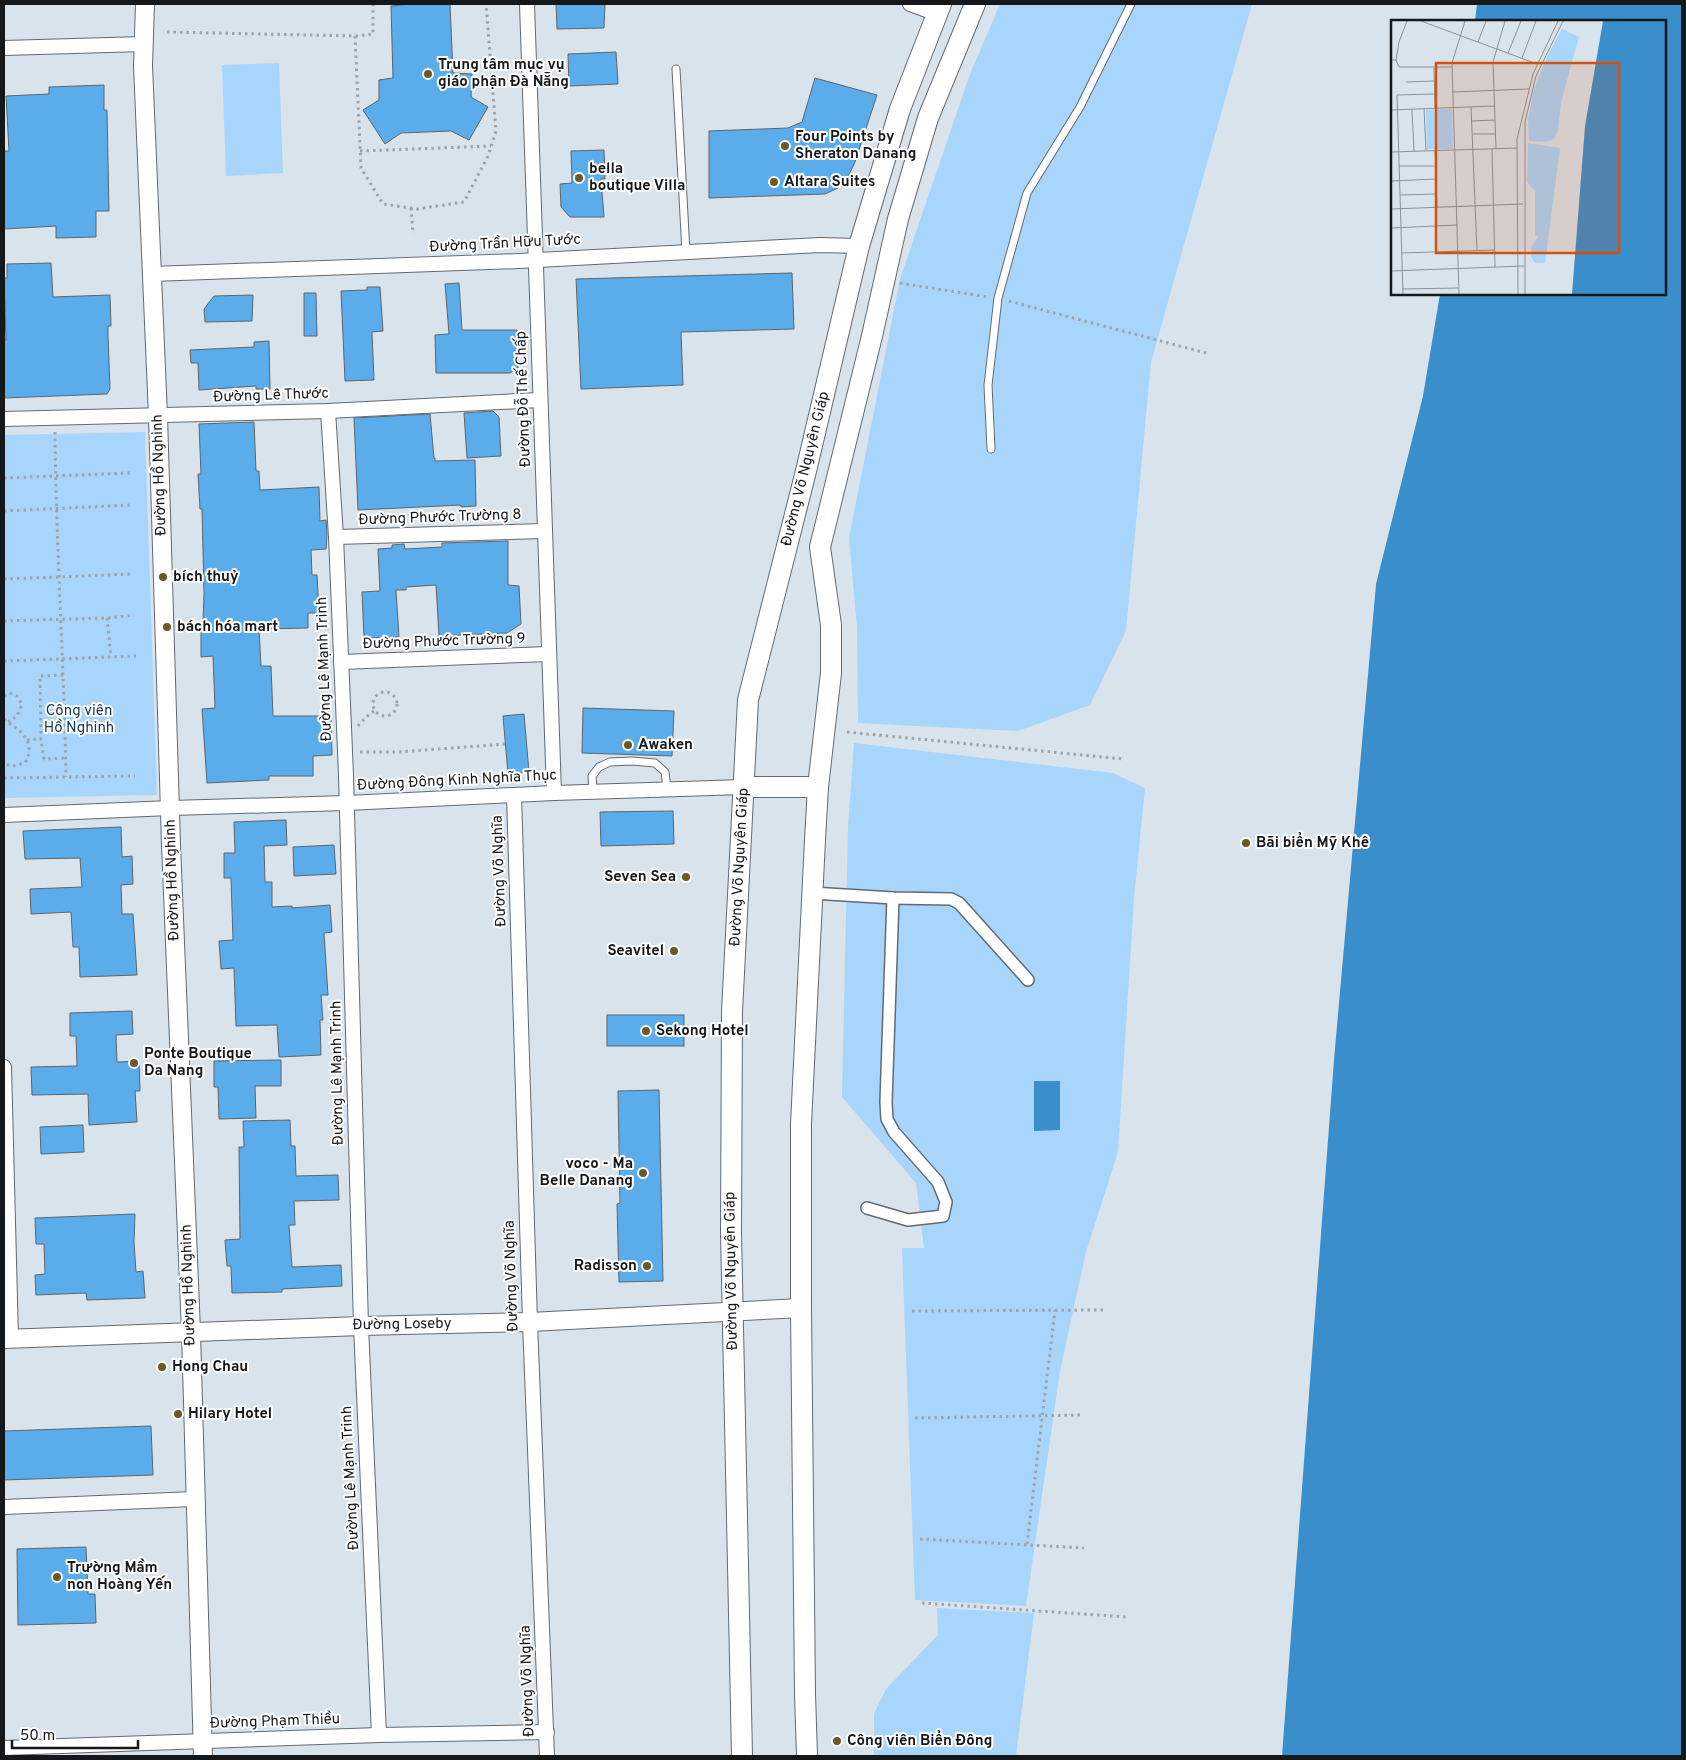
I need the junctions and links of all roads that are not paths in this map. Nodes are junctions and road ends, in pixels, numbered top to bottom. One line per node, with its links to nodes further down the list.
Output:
1 (145, 4): 8 (street, Đường Hồ Nghinh)
2 (527, 4): 14 (street, Đường Đỗ Thế Chấp)
3 (910, 4): 6 (street)
4 (975, 4): 7 (main road)
5 (1131, 4): 20 (lane)
6 (939, 9): 7 (main road); 11 (main road, Đường Võ Nguyên Giáp)
7 (966, 26): 13 (main road)
8 (144, 44): 9 (street); 15 (street, Đường Hồ Nghinh)
9 (4, 48)
10 (676, 69): 12 (lane)
11 (859, 246): 12 (street, Đường Trần Hữu Tước); 13 (main road); 25 (main road, Đường Võ Nguyên Giáp)
12 (686, 252): 14 (street, Đường Trần Hữu Tước)
13 (890, 253): 26 (main road)
14 (536, 259): 15 (street, Đường Trần Hữu Tước); 16 (street, Đường Đỗ Thế Chấp)
15 (152, 274): 18 (street, Đường Hồ Nghinh)
16 (539, 400): 17 (street, Đường Lê Thước); 21 (street, Đường Đỗ Thế Chấp)
17 (328, 411): 18 (street, Đường Lê Thước); 22 (street, Đường Lê Mạnh Trinh)
18 (158, 416): 19 (street, Đường Lê Thước); 32 (street, Đường Hồ Nghinh)
19 (4, 419)
20 (991, 450)
21 (545, 531): 22 (street, Đường Phước Trường 8); 23 (street, Đường Đỗ Thế Chấp)
22 (336, 537): 24 (street, Đường Lê Mạnh Trinh)
23 (548, 654): 24 (street, Đường Phước Trường 9); 29 (street, Đường Đỗ Thế Chấp)
24 (341, 662): 31 (street, Đường Lê Mạnh Trinh)
25 (744, 787): 26 (main road); 27 (street, Đường Đông Kinh Nghĩa Thục); 42 (main road, Đường Võ Nguyên Giáp)
26 (818, 787): 34 (main road)
27 (667, 789): 28 (street, Đường Đông Kinh Nghĩa Thục); 28 (lane)
28 (593, 791): 29 (street, Đường Đông Kinh Nghĩa Thục)
29 (554, 792): 30 (street, Đường Đông Kinh Nghĩa Thục)
30 (514, 795): 31 (street, Đường Đông Kinh Nghĩa Thục); 43 (street, Đường Võ Nghĩa)
31 (347, 803): 32 (street, Đường Đông Kinh Nghĩa Thục); 44 (street, Đường Lê Mạnh Trinh)
32 (171, 808): 33 (street, Đường Đông Kinh Nghĩa Thục); 45 (street, Đường Hồ Nghinh)
33 (4, 815)
34 (812, 893): 35 (street); 41 (main road)
35 (893, 898): 36 (street); 40 (street)
36 (1028, 980)
37 (4, 1067): 38 (street)
38 (4, 1076): 39 (street)
39 (6, 1207): 46 (street)
40 (867, 1208)
41 (801, 1308): 42 (street, Đường Loseby); 55 (main road)
42 (732, 1311): 43 (street, Đường Loseby); 54 (main road, Đường Võ Nguyên Giáp)
43 (530, 1322): 44 (street, Đường Loseby); 49 (street, Đường Võ Nghĩa)
44 (361, 1326): 45 (street, Đường Loseby); 50 (street, Đường Lê Mạnh Trinh)
45 (191, 1332): 46 (street, Đường Loseby); 47 (street, Đường Hồ Nghinh)
46 (7, 1339)
47 (194, 1499): 48 (street); 52 (street, Đường Hồ Nghinh)
48 (4, 1507)
49 (547, 1732): 50 (street, Đường Phạm Thiều); 53 (street, Đường Võ Nghĩa)
50 (379, 1735): 52 (street, Đường Phạm Thiều)
51 (4, 1748): 52 (street, Đường Phạm Thiều)
52 (203, 1749)
53 (547, 1756)
54 (742, 1756)
55 (807, 1756)

